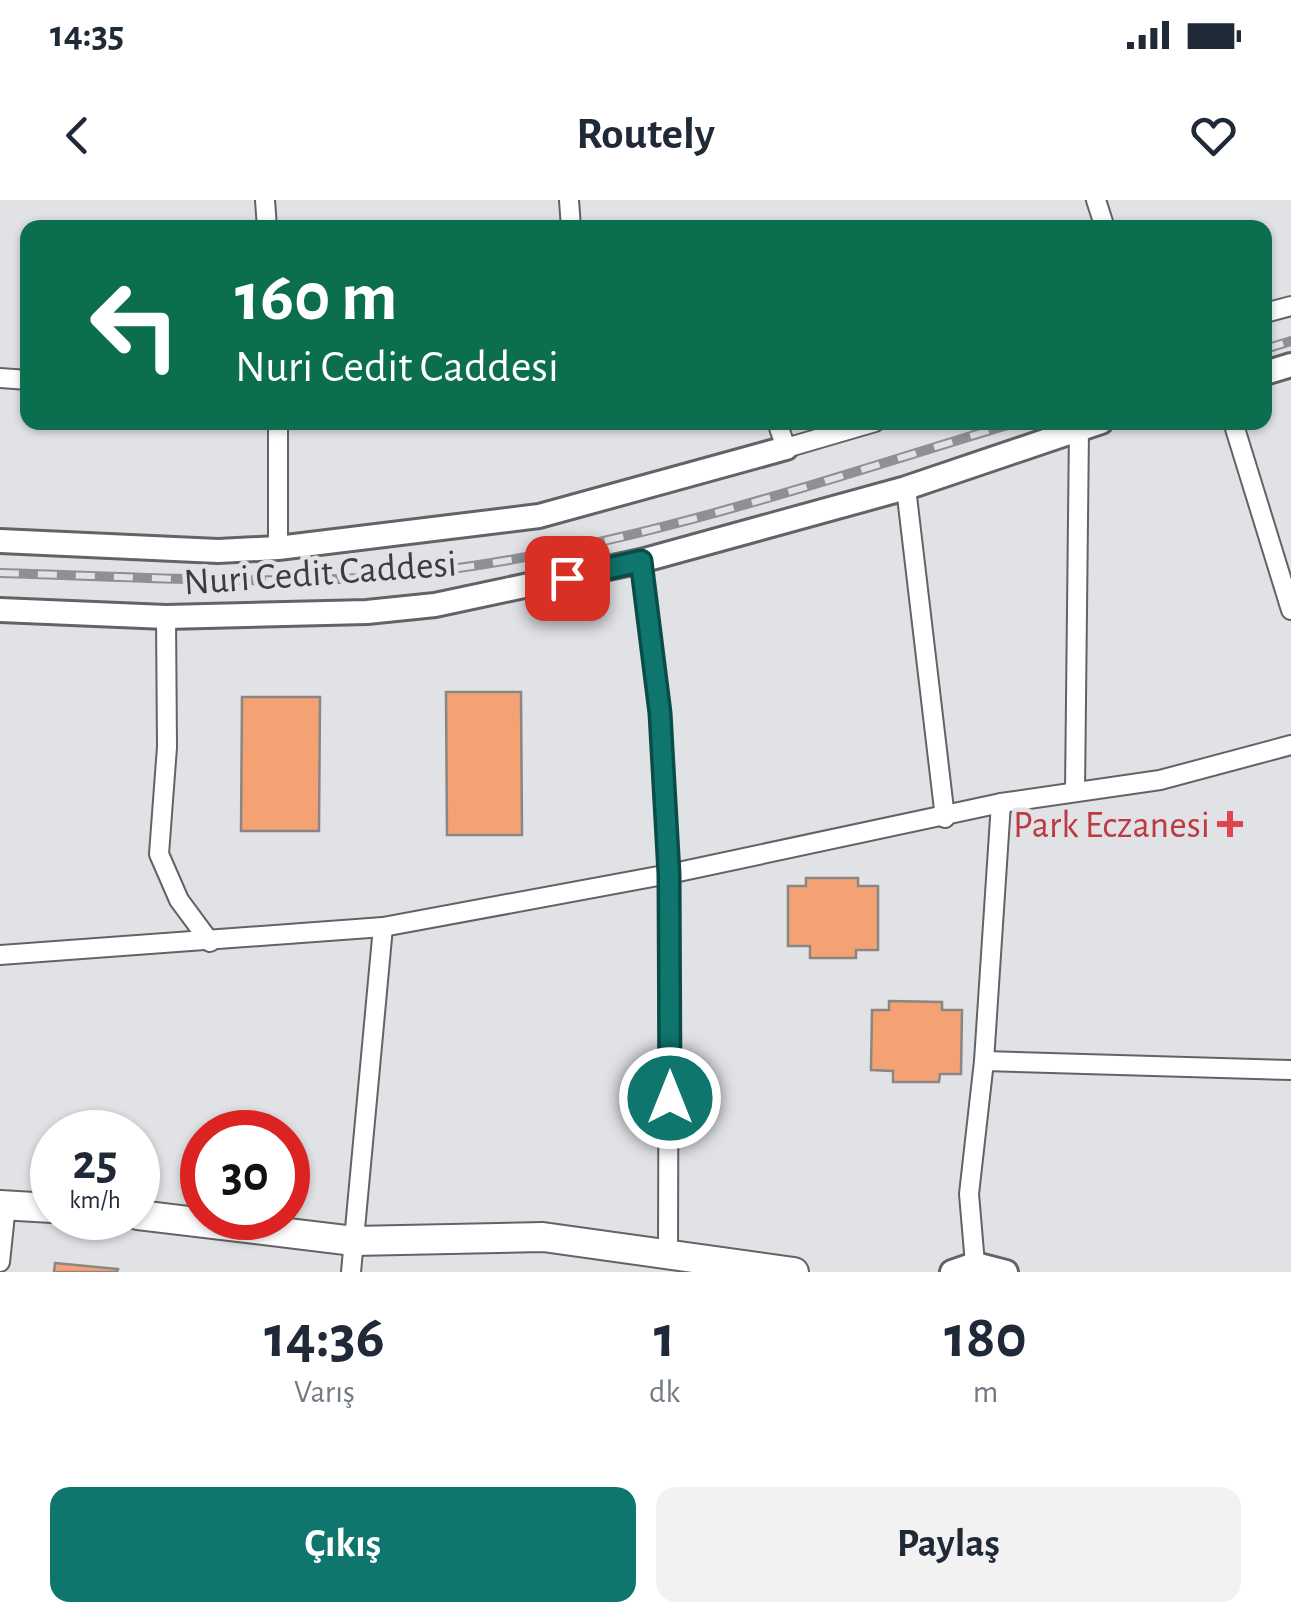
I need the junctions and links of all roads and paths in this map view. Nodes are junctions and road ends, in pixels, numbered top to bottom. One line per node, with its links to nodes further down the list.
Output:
1 (278, 430): 10 (street)
2 (780, 430): 7 (street)
3 (848, 430): 7 (street)
4 (1078, 430): 8 (street, Nuri Cedit Caddesi)
5 (1090, 430): 16 (street)
6 (1235, 430): 13 (street)
7 (786, 448): 10 (street, Nuri Cedit Caddesi)
8 (906, 488): 11 (street, Nuri Cedit Caddesi); 18 (street)
9 (0, 541): 10 (street, Nuri Cedit Caddesi)
10 (278, 548)
11 (641, 561): 14 (street, Nuri Cedit Caddesi); 19 (street)
12 (0, 610): 14 (street, Nuri Cedit Caddesi)
13 (1291, 610)
14 (166, 617): 21 (street)
15 (1291, 746): 16 (street)
16 (1075, 791): 17 (street)
17 (1001, 803): 18 (street); 23 (street)
18 (945, 818): 19 (street)
19 (669, 874): 20 (street); 29 (street)
20 (383, 927): 21 (street); 28 (street)
21 (210, 942): 22 (street)
22 (0, 955)
23 (984, 1062): 24 (street); 31 (street)
24 (1291, 1070)
25 (3, 1205): 26 (main road); 30 (street)
26 (30, 1207)
27 (160, 1218): 28 (main road)
28 (354, 1241): 29 (main road); 32 (street)
29 (668, 1255): 33 (main road)
30 (0, 1262)
31 (964, 1268): 34 (street)
32 (351, 1272)
33 (794, 1272)
34 (1006, 1272)

